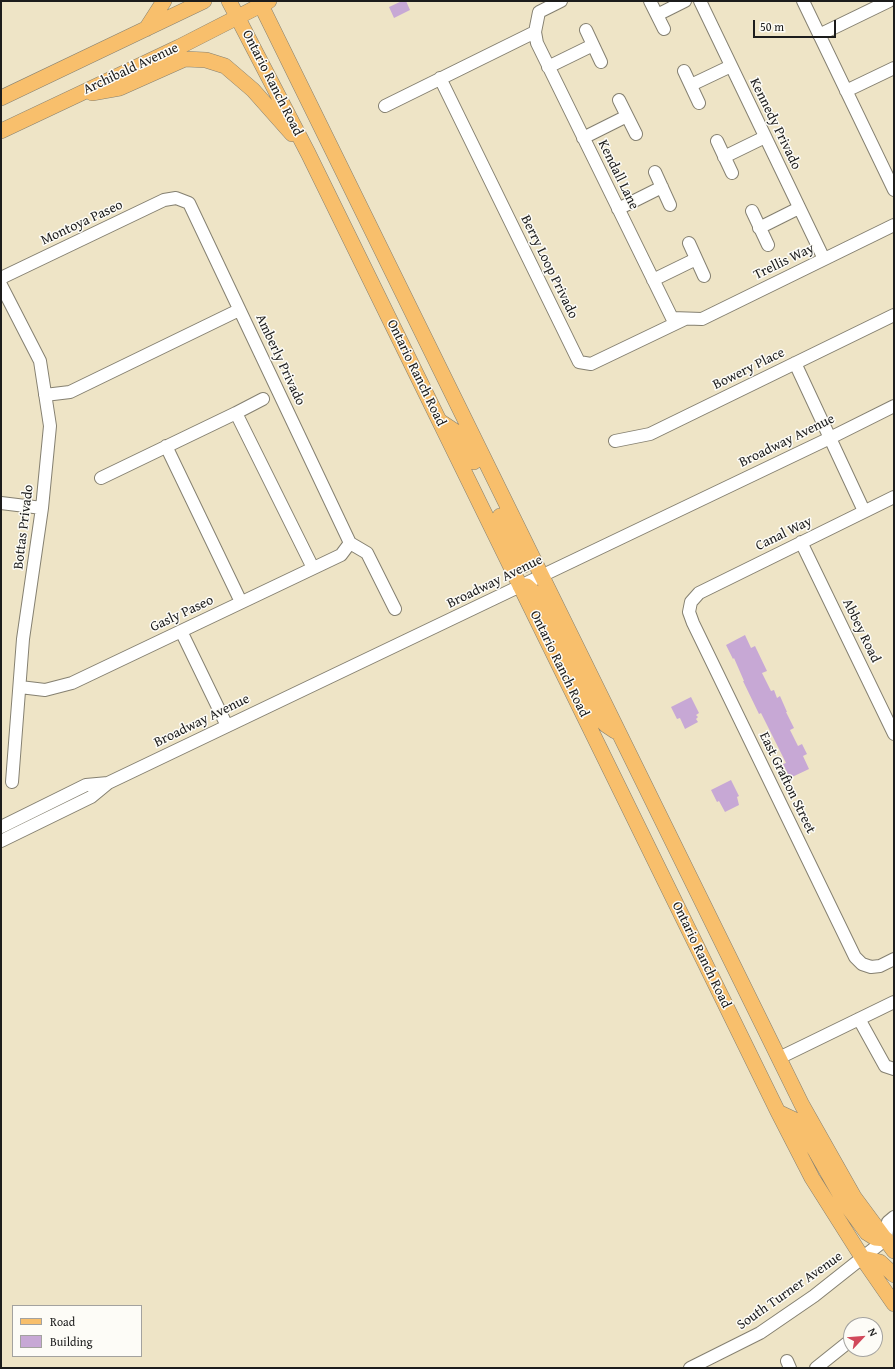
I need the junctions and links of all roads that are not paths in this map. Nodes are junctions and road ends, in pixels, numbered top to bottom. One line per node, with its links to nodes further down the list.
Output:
1 (164, 1): 14 (main road)
2 (204, 1): 14 (main road)
3 (229, 1): 13 (main road, Ontario Ranch Road)
4 (561, 1): 11 (street)
5 (650, 1): 12 (street)
6 (685, 1): 12 (street)
7 (700, 1): 21 (street, Kennedy Privado)
8 (803, 1): 18 (street)
9 (888, 1): 18 (street)
10 (263, 2): 13 (main road, Archibald Avenue); 80 (main road, Ontario Ranch Road)
11 (540, 6): 17 (street)
12 (657, 15): 15 (street)
13 (238, 17): 29 (main road, Archibald Avenue); 39 (main road, Ontario Ranch Road)
14 (145, 29): 28 (main road)
15 (664, 29)
16 (586, 30): 19 (street)
17 (535, 32): 22 (street, Kendall Lane); 25 (street)
18 (819, 35): 27 (street)
19 (593, 45): 20 (street); 22 (street)
20 (601, 62)
21 (731, 66): 26 (street); 37 (street, Kennedy Privado)
22 (548, 67): 36 (street, Kendall Lane)
23 (894, 68): 27 (street)
24 (684, 71): 26 (street)
25 (440, 78): 32 (street); 62 (street, Berry Loop Privado)
26 (691, 85): 31 (street)
27 (846, 91): 44 (street)
28 (1, 98)
29 (70, 98): 34 (main road, Archibald Avenue); 39 (main road)
30 (619, 100): 33 (street)
31 (699, 103)
32 (385, 106)
33 (627, 116): 35 (street); 36 (street)
34 (1, 131)
35 (636, 134)
36 (583, 138): 48 (street, Kendall Lane)
37 (765, 138): 40 (street); 47 (street, Kennedy Privado)
38 (717, 142): 40 (street)
39 (308, 153): 68 (main road, Ontario Ranch Road)
40 (724, 157): 42 (street)
41 (654, 172): 43 (street)
42 (732, 173)
43 (662, 187): 46 (street); 48 (street)
44 (894, 190)
45 (176, 198): 57 (street, Montoya Paseo); 60 (street, Amberly Privado)
46 (670, 205)
47 (799, 208): 51 (street); 55 (street, Kennedy Privado)
48 (618, 209): 58 (street, Kendall Lane)
49 (752, 211): 51 (street)
50 (894, 225): 55 (street, Trellis Way)
51 (759, 228): 53 (street)
52 (688, 243): 54 (street)
53 (768, 245)
54 (696, 259): 56 (street); 58 (street)
55 (824, 259): 62 (street, Trellis Way)
56 (704, 276)
57 (1, 278)
58 (653, 280): 62 (street, Kendall Lane)
59 (1, 285): 64 (street, Bottas Privado)
60 (239, 310): 64 (street); 78 (street, Amberly Privado)
61 (894, 315): 63 (street, Bowery Place)
62 (686, 319)
63 (795, 363): 69 (street); 70 (street, Bowery Place)
64 (45, 395): 75 (street, Bottas Privado)
65 (264, 399): 67 (street)
66 (894, 406): 69 (street, Broadway Avenue)
67 (236, 413): 71 (street); 79 (street)
68 (440, 422): 80 (main road); 81 (main road, Ontario Ranch Road)
69 (830, 438): 76 (street); 80 (street, Broadway Avenue)
70 (615, 441)
71 (166, 446): 72 (street); 82 (street)
72 (101, 478)
73 (894, 496): 76 (street, Canal Way)
74 (1, 502): 75 (street)
75 (42, 508): 86 (street, Bottas Privado)
76 (864, 511): 77 (street, Canal Way)
77 (801, 542): 83 (street, Canal Way); 89 (street, Abbey Road)
78 (350, 543): 79 (street, Gasly Paseo); 84 (street)
79 (313, 568): 82 (street, Gasly Paseo)
80 (541, 576): 81 (street, Broadway Avenue); 88 (main road, Ontario Ranch Road)
81 (520, 586): 87 (street, Broadway Avenue); 88 (main road); 101 (main road, Ontario Ranch Road)
82 (241, 602): 85 (street, Gasly Paseo)
83 (691, 602): 96 (street, East Grafton Street)
84 (395, 609)
85 (181, 631): 86 (street, Gasly Paseo); 87 (street)
86 (20, 687): 90 (street, Bottas Privado)
87 (227, 726): 91 (street, Broadway Avenue)
88 (618, 732): 99 (main road, Ontario Ranch Road)
89 (894, 734)
90 (12, 782)
91 (108, 783): 92 (street, Broadway Avenue); 95 (street, Broadway Avenue)
92 (86, 785): 93 (street); 94 (street, Broadway Avenue)
93 (1, 818)
94 (1, 827)
95 (1, 841)
96 (894, 959)
97 (894, 1002): 98 (street)
98 (859, 1018): 99 (street); 100 (street)
99 (779, 1058): 103 (main road, Ontario Ranch Road)
100 (894, 1069)
101 (778, 1112): 103 (main road); 104 (main road, Ontario Ranch Road)
102 (894, 1217): 103 (street)
103 (891, 1243): 104 (street, South Turner Avenue)
104 (862, 1258): 105 (main road); 106 (main road, Ontario Ranch Road); 108 (street, South Turner Avenue)
105 (894, 1275)
106 (894, 1304)
107 (843, 1346): 109 (street)
108 (690, 1368)
109 (816, 1368)

